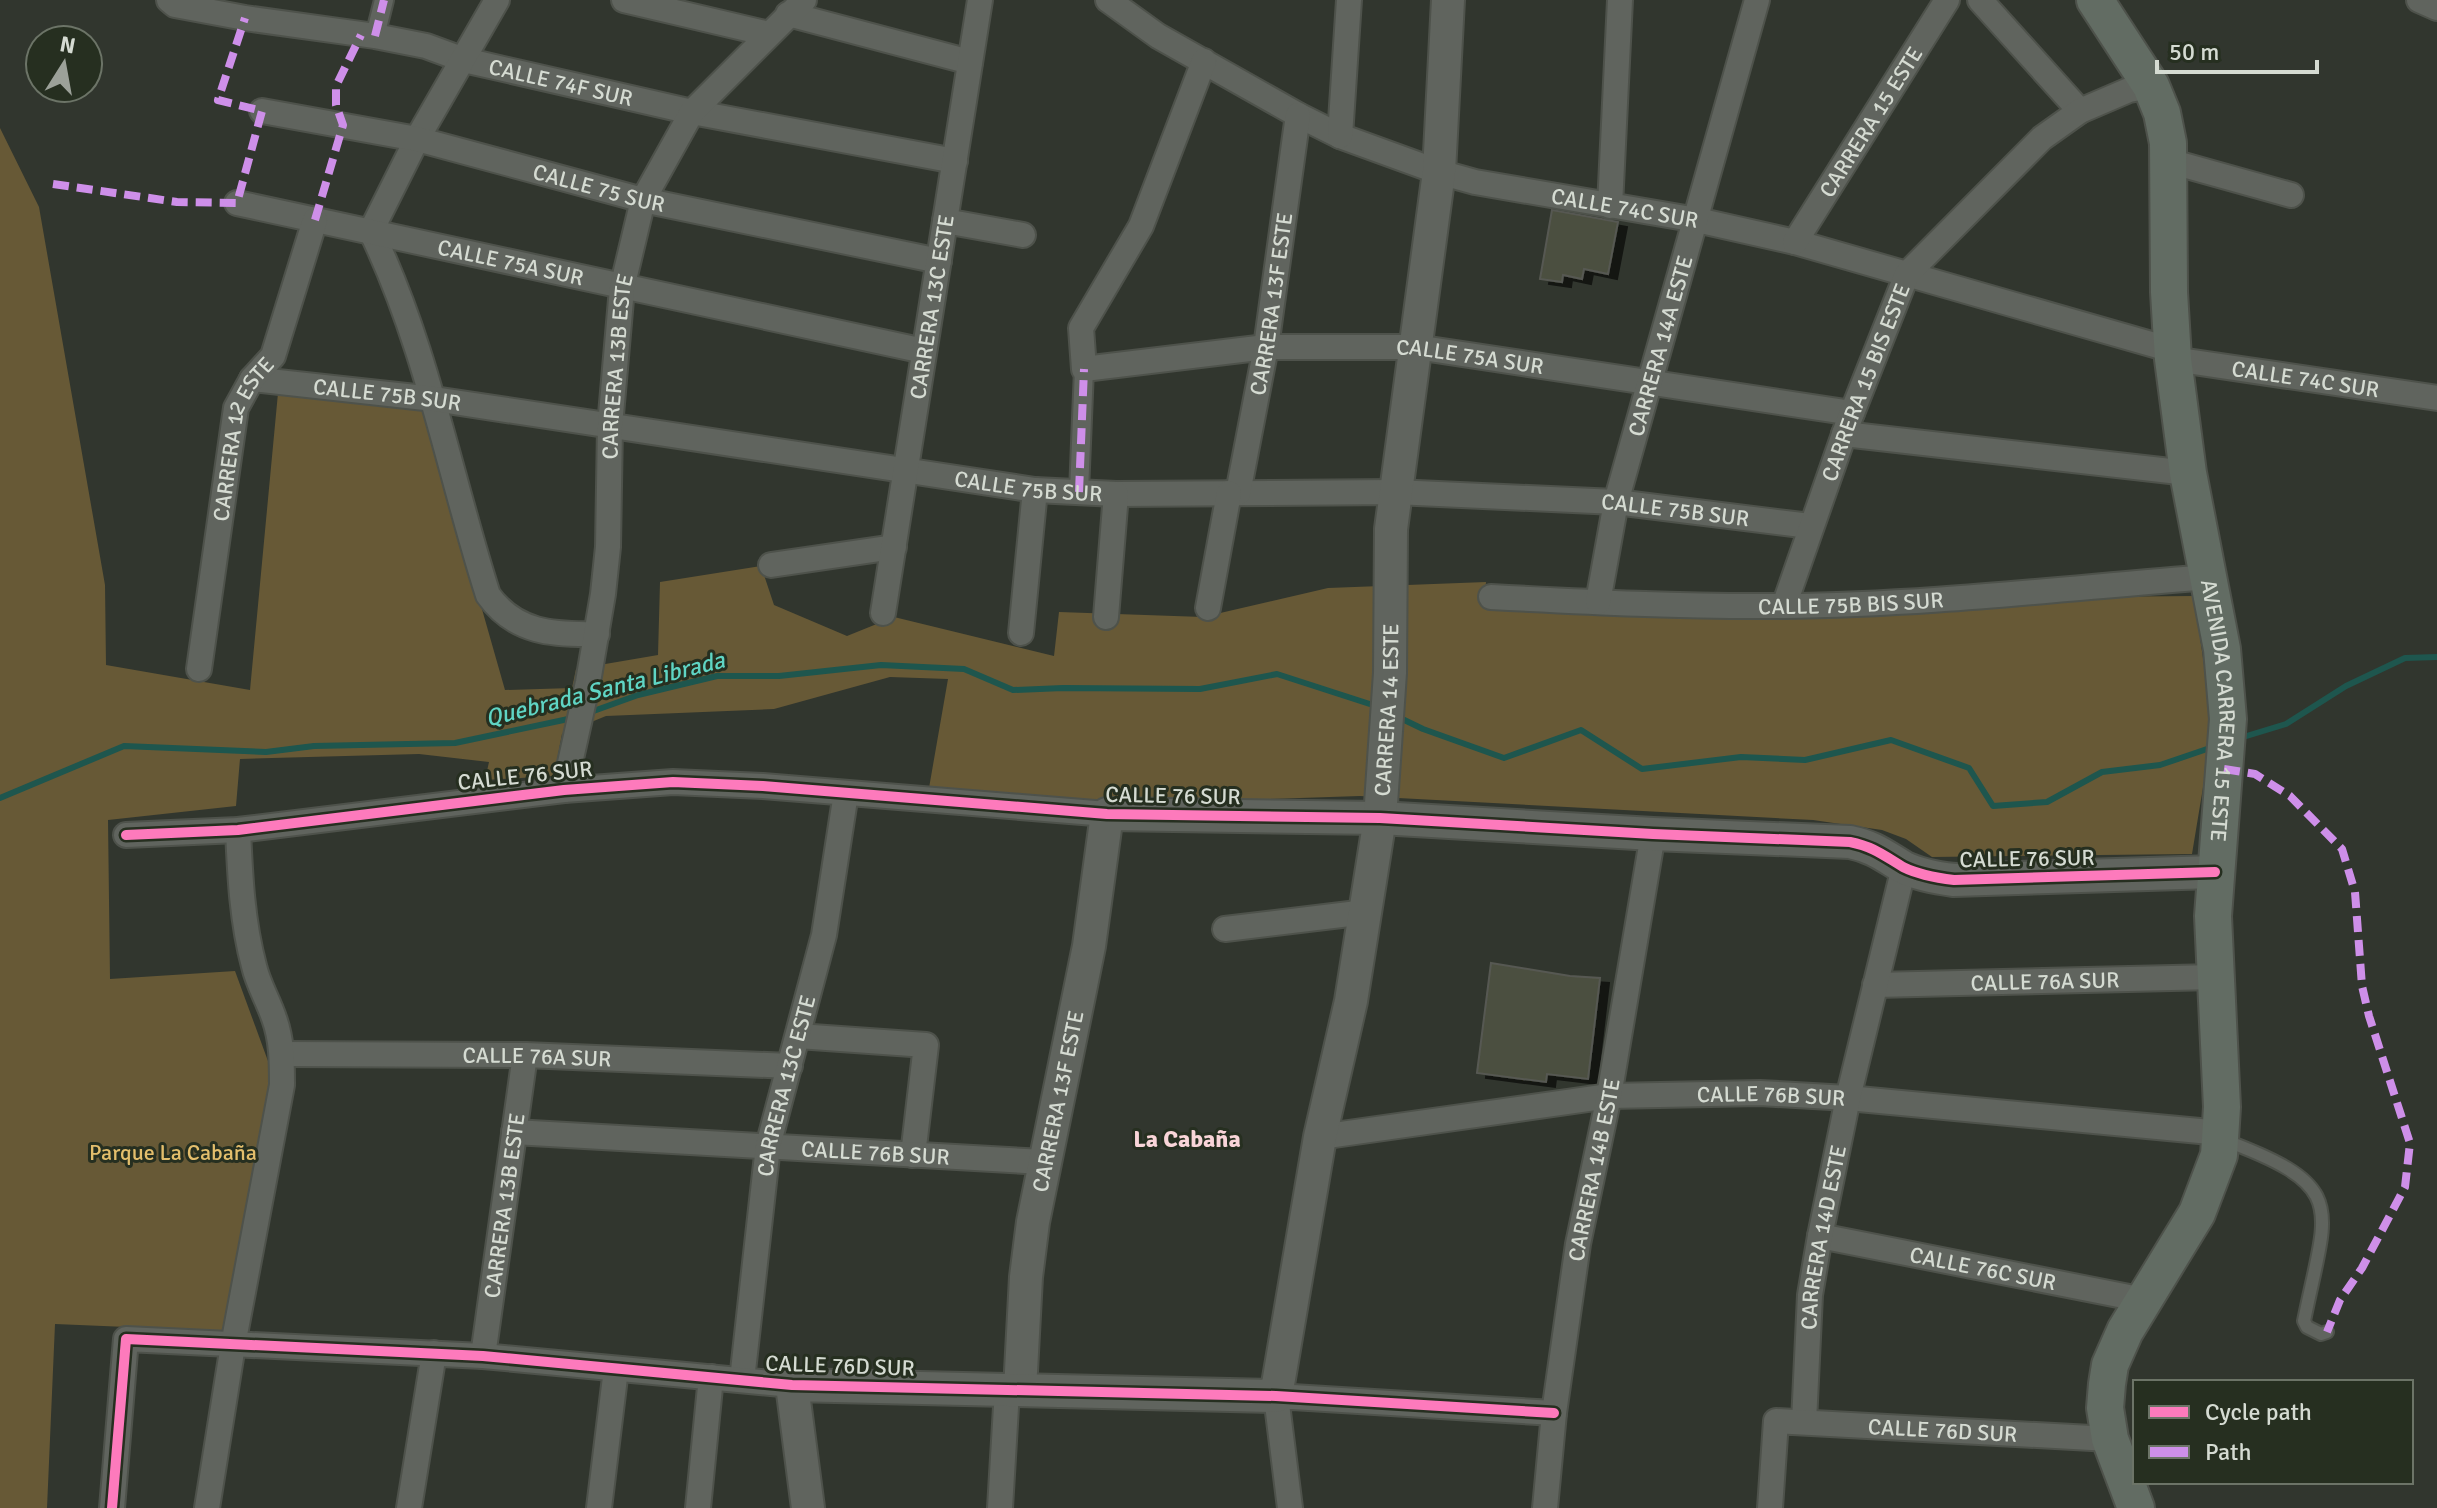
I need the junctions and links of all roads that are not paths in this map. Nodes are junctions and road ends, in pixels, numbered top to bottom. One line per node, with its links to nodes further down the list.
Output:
1 (169, 0): 19 (street, CALLE 74F SUR)
2 (384, 0): 19 (street)
3 (497, 0): 21 (street)
4 (624, 0): 18 (street)
5 (980, 0): 23 (street, CARRERA 13C ESTE)
6 (1108, 0): 20 (street, CALLE 74C SUR)
7 (1136, 0): 20 (street)
8 (1349, 0): 29 (street)
9 (1448, 0): 33 (street, CARRERA 14 ESTE)
10 (1620, 0): 37 (street)
11 (1757, 0): 39 (street, CARRERA 14A ESTE)
12 (1947, 0): 43 (street, CARRERA 15 ESTE)
13 (1980, 0): 26 (street)
14 (2095, 0): 24 (main road, AVENIDA CARRERA 15 ESTE)
15 (2419, 0): 17 (street)
16 (796, 7): 18 (street, CARRERA 13B ESTE); 23 (street)
17 (2437, 8)
18 (769, 34): 27 (street, CARRERA 13B ESTE)
19 (375, 36): 21 (street, CALLE 74F SUR)
20 (1158, 36): 22 (street, CALLE 74C SUR)
21 (464, 60): 27 (street, CALLE 74F SUR); 30 (street)
22 (1204, 61): 28 (street, CALLE 74C SUR); 51 (street)
23 (970, 62): 31 (street, CARRERA 13C ESTE)
24 (2151, 86): 26 (street, CARRERA 15 BIS ESTE); 32 (main road, AVENIDA CARRERA 15 ESTE)
25 (262, 111): 30 (street, CALLE 75 SUR)
26 (2080, 111): 45 (street, CARRERA 15 BIS ESTE)
27 (692, 112): 31 (street, CALLE 74F SUR); 35 (street, CARRERA 13B ESTE)
28 (1298, 115): 29 (street, CALLE 74C SUR); 47 (street, CARRERA 13F ESTE)
29 (1340, 136): 33 (street, CALLE 74C SUR)
30 (417, 139): 35 (street, CALLE 75 SUR); 41 (street)
31 (955, 161): 40 (street, CARRERA 13C ESTE)
32 (2169, 161): 34 (street); 50 (main road, AVENIDA CARRERA 15 ESTE)
33 (1439, 172): 37 (street, CALLE 74C SUR); 48 (street, CARRERA 14 ESTE)
34 (2291, 195)
35 (643, 200): 44 (street, CALLE 75 SUR); 46 (street, CARRERA 13B ESTE)
36 (237, 203): 38 (street, CALLE 75A SUR)
37 (1610, 206): 39 (street, CALLE 74C SUR)
38 (315, 220): 41 (street, CALLE 75A SUR); 52 (street, CARRERA 12 ESTE)
39 (1697, 220): 43 (street, CALLE 74C SUR); 53 (street, CARRERA 14A ESTE)
40 (945, 221): 42 (street); 44 (street, CARRERA 13C ESTE)
41 (371, 231): 46 (street, CALLE 75A SUR); 55 (street)
42 (1023, 235)
43 (1795, 242): 45 (street, CALLE 74C SUR)
44 (939, 261): 49 (street, CARRERA 13C ESTE)
45 (1907, 274): 50 (street, CALLE 74C SUR); 56 (street, CARRERA 15 BIS ESTE)
46 (622, 288): 49 (street, CALLE 75A SUR); 57 (street, CARRERA 13B ESTE)
47 (1266, 347): 48 (street, CALLE 75A SUR); 51 (street, CALLE 75A SUR); 63 (street, CARRERA 13F ESTE)
48 (1416, 347): 53 (street, CALLE 75A SUR); 62 (street, CARRERA 14 ESTE)
49 (924, 351): 58 (street, CARRERA 13C ESTE)
50 (2172, 355): 54 (street, CALLE 74C SUR); 59 (main road, AVENIDA CARRERA 15 ESTE)
51 (1084, 369): 61 (street)
52 (252, 379): 55 (street, CALLE 75B SUR); 78 (street, CARRERA 12 ESTE)
53 (1651, 381): 56 (street, CALLE 75A SUR); 65 (street, CARRERA 14A ESTE)
54 (2437, 398)
55 (434, 399): 57 (street, CALLE 75B SUR); 77 (street)
56 (1848, 424): 59 (street, CALLE 75A SUR); 66 (street, CARRERA 15 BIS ESTE)
57 (610, 426): 58 (street, CALLE 75B SUR); 77 (street, CARRERA 13B ESTE)
58 (906, 470): 60 (street, CALLE 75B SUR); 67 (street, CARRERA 13C ESTE)
59 (2188, 473): 69 (main road, AVENIDA CARRERA 15 ESTE)
60 (1035, 490): 61 (street, CALLE 75B SUR); 76 (street)
61 (1079, 492): 64 (street, CALLE 75B SUR)
62 (1395, 492): 63 (street, CALLE 75B SUR); 65 (street, CALLE 75B SUR); 82 (street, CARRERA 14 ESTE)
63 (1233, 493): 64 (street, CALLE 75B SUR); 73 (street, CARRERA 13F ESTE)
64 (1116, 494): 75 (street)
65 (1616, 502): 66 (street, CALLE 75B SUR); 71 (street, CARRERA 14A ESTE)
66 (1810, 526): 72 (street, CARRERA 15 BIS ESTE)
67 (894, 547): 68 (street); 74 (street, CARRERA 13C ESTE)
68 (771, 565)
69 (2209, 577): 72 (street, CALLE 75B BIS SUR); 87 (main road, AVENIDA CARRERA 15 ESTE)
70 (1491, 597): 71 (street, CALLE 75B BIS SUR)
71 (1598, 602): 72 (street, CALLE 75B BIS SUR)
72 (1784, 606)
73 (1208, 608)
74 (883, 613)
75 (1106, 617)
76 (1021, 633)
77 (597, 634): 79 (street, CARRERA 13B ESTE)
78 (199, 669)
79 (564, 790): 80 (street, CALLE 76 SUR); 83 (street, CALLE 76 SUR)
80 (846, 793): 81 (street, CALLE 76 SUR); 92 (street, CARRERA 13C ESTE)
81 (1107, 814): 82 (street, CALLE 76 SUR); 103 (street, CARRERA 13F ESTE)
82 (1380, 818): 84 (street, CALLE 76 SUR); 88 (street, CARRERA 14 ESTE)
83 (238, 830): 85 (street, CALLE 76 SUR); 93 (street)
84 (1653, 834): 86 (street, CALLE 76 SUR); 96 (street, CARRERA 14B ESTE)
85 (126, 835)
86 (1904, 867): 87 (street, CALLE 76 SUR); 91 (street, CARRERA 14D ESTE)
87 (2215, 872): 90 (main road, AVENIDA CARRERA 15 ESTE)
88 (1366, 912): 89 (street); 100 (street, CARRERA 14 ESTE)
89 (1225, 929)
90 (2215, 977): 91 (street, CALLE 76A SUR); 99 (main road, AVENIDA CARRERA 15 ESTE)
91 (1875, 985): 97 (street, CARRERA 14D ESTE)
92 (798, 1036): 95 (street, CARRERA 13C ESTE); 102 (street)
93 (283, 1054): 94 (street, CALLE 76A SUR); 107 (street)
94 (525, 1055): 95 (street, CALLE 76A SUR); 98 (street, CARRERA 13B ESTE)
95 (790, 1066): 101 (street, CARRERA 13C ESTE)
96 (1609, 1096): 97 (street, CALLE 76B SUR); 100 (street, CALLE 76B SUR); 116 (street, CARRERA 14B ESTE)
97 (1848, 1098): 99 (street, CALLE 76B SUR); 104 (street, CARRERA 14D ESTE)
98 (514, 1132): 101 (street, CALLE 76B SUR); 109 (street, CARRERA 13B ESTE)
99 (2221, 1136): 105 (main road, AVENIDA CARRERA 15 ESTE); 106 (lane)
100 (1320, 1137): 115 (street, CARRERA 14 ESTE)
101 (768, 1146): 102 (street, CALLE 76B SUR); 112 (street, CARRERA 13C ESTE)
102 (913, 1155): 103 (street, CALLE 76B SUR)
103 (1044, 1162): 114 (street, CARRERA 13F ESTE)
104 (1820, 1236): 105 (street, CALLE 76C SUR); 117 (street, CARRERA 14D ESTE)
105 (2144, 1300): 118 (main road, AVENIDA CARRERA 15 ESTE)
106 (2327, 1332)
107 (233, 1345): 108 (street, CALLE 76D SUR); 119 (street, CALLE 76D SUR); 120 (street)
108 (434, 1353): 109 (street, CALLE 76D SUR); 121 (street)
109 (483, 1356): 110 (street, CALLE 76D SUR)
110 (616, 1369): 111 (street, CALLE 76D SUR); 122 (street)
111 (711, 1377): 112 (street, CALLE 76D SUR); 123 (street)
112 (742, 1380): 113 (street, CALLE 76D SUR)
113 (792, 1385): 114 (street, CALLE 76D SUR); 124 (street)
114 (1014, 1390): 115 (street, CALLE 76D SUR); 125 (street)
115 (1276, 1396): 116 (street, CALLE 76D SUR); 126 (street, CARRERA 14 ESTE)
116 (1554, 1413): 127 (street, CARRERA 14B ESTE)
117 (1804, 1422): 118 (street, CALLE 76D SUR); 128 (street, CALLE 76D SUR)
118 (2110, 1439): 129 (main road, AVENIDA CARRERA 15 ESTE)
119 (112, 1508)
120 (207, 1508)
121 (409, 1508)
122 (599, 1508)
123 (698, 1508)
124 (808, 1508)
125 (1000, 1508)
126 (1290, 1508)
127 (1545, 1508)
128 (1770, 1508)
129 (2136, 1508)

